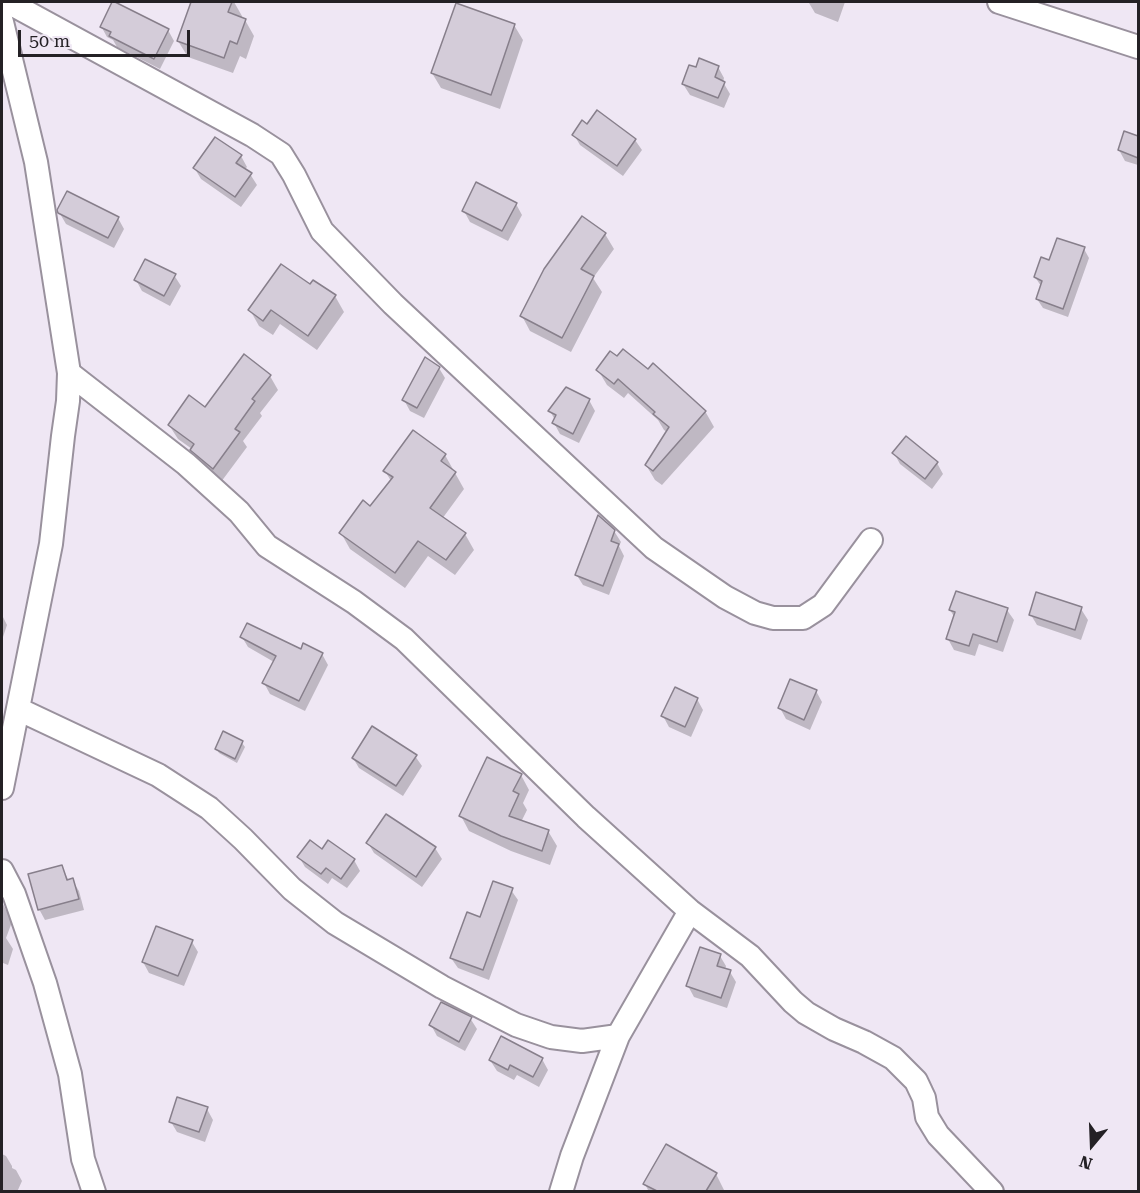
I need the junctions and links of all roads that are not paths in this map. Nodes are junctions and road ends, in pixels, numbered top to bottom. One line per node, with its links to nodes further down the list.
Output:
1 (8, 2): 6 (street)
2 (999, 2): 4 (street)
3 (2, 22): 5 (street)
4 (1138, 47)
5 (69, 373): 7 (street); 10 (street)
6 (871, 540)
7 (18, 709): 8 (street); 11 (street)
8 (2, 788)
9 (2, 871): 12 (street)
10 (690, 911): 11 (street); 14 (street)
11 (618, 1036): 13 (street)
12 (94, 1191)
13 (561, 1191)
14 (992, 1191)

